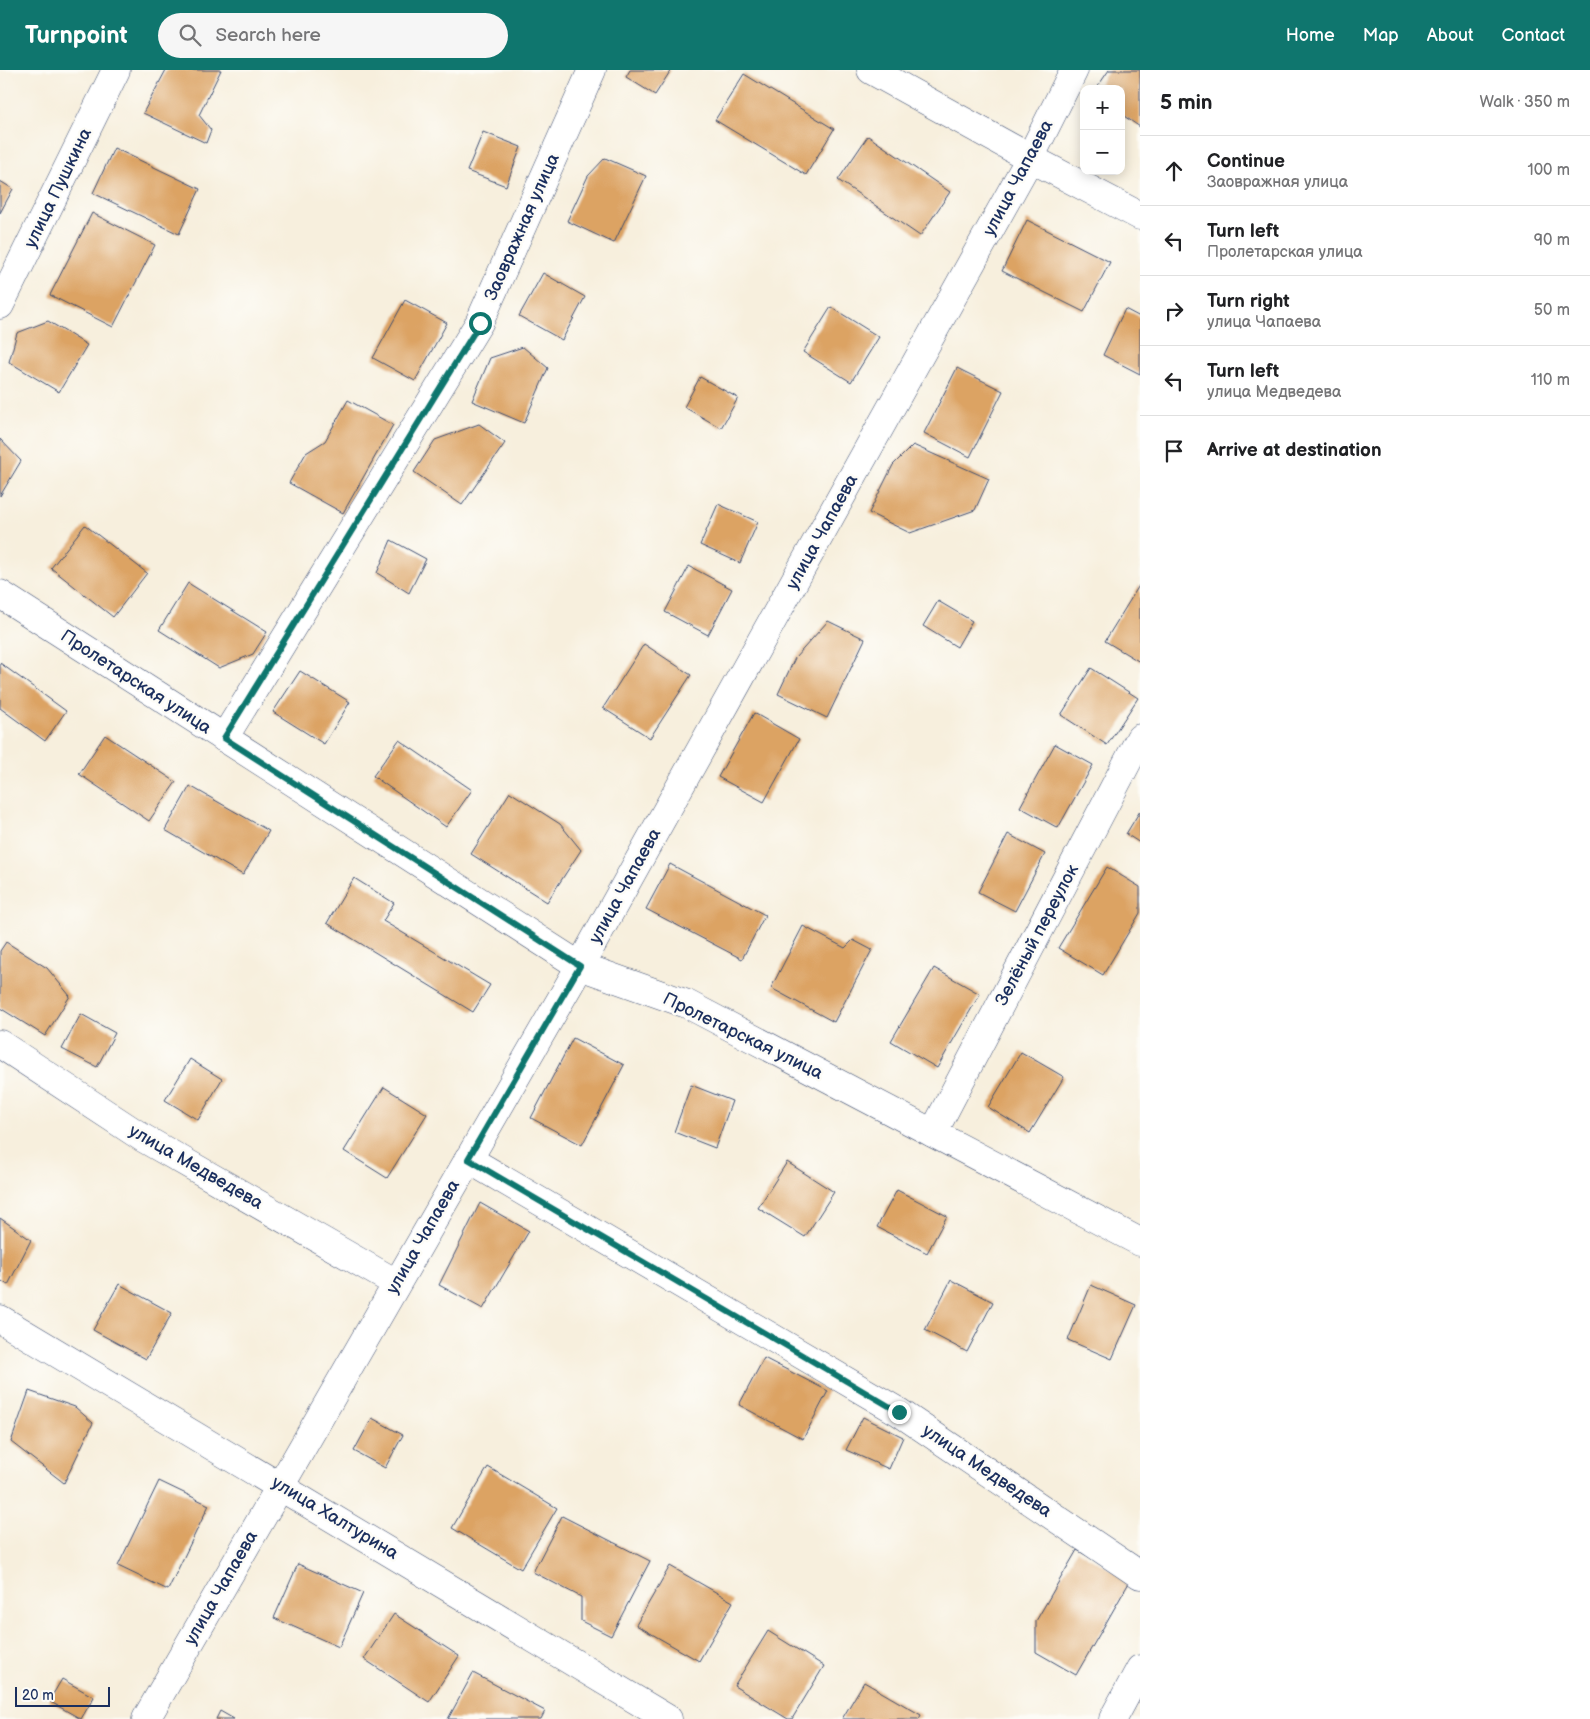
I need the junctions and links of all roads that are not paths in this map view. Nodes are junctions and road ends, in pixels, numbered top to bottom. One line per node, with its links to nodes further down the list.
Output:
1 (116, 70): 7 (street, улица Пушкина)
2 (592, 70): 9 (street, Заовражная улица)
3 (871, 70): 5 (street)
4 (1074, 70): 5 (street, улица Чапаева)
5 (1030, 158): 6 (street); 11 (street, улица Чапаева)
6 (1140, 216)
7 (0, 305)
8 (0, 594): 9 (street, Пролетарская улица)
9 (224, 738): 11 (street, Пролетарская улица)
10 (1140, 738): 13 (street, Зелёный переулок)
11 (580, 966): 13 (street, Пролетарская улица); 14 (street, улица Чапаева)
12 (0, 1044): 16 (street, улица Медведева)
13 (933, 1133): 15 (street, Пролетарская улица)
14 (468, 1159): 16 (street, улица Чапаева); 19 (street, улица Медведева)
15 (1140, 1242)
16 (396, 1283): 18 (street, улица Чапаева)
17 (0, 1319): 18 (street, улица Халтурина)
18 (280, 1485): 21 (street, улица Чапаева); 22 (street, улица Халтурина)
19 (1140, 1575)
20 (1140, 1669): 23 (street)
21 (146, 1719)
22 (668, 1719)
23 (1113, 1719)

